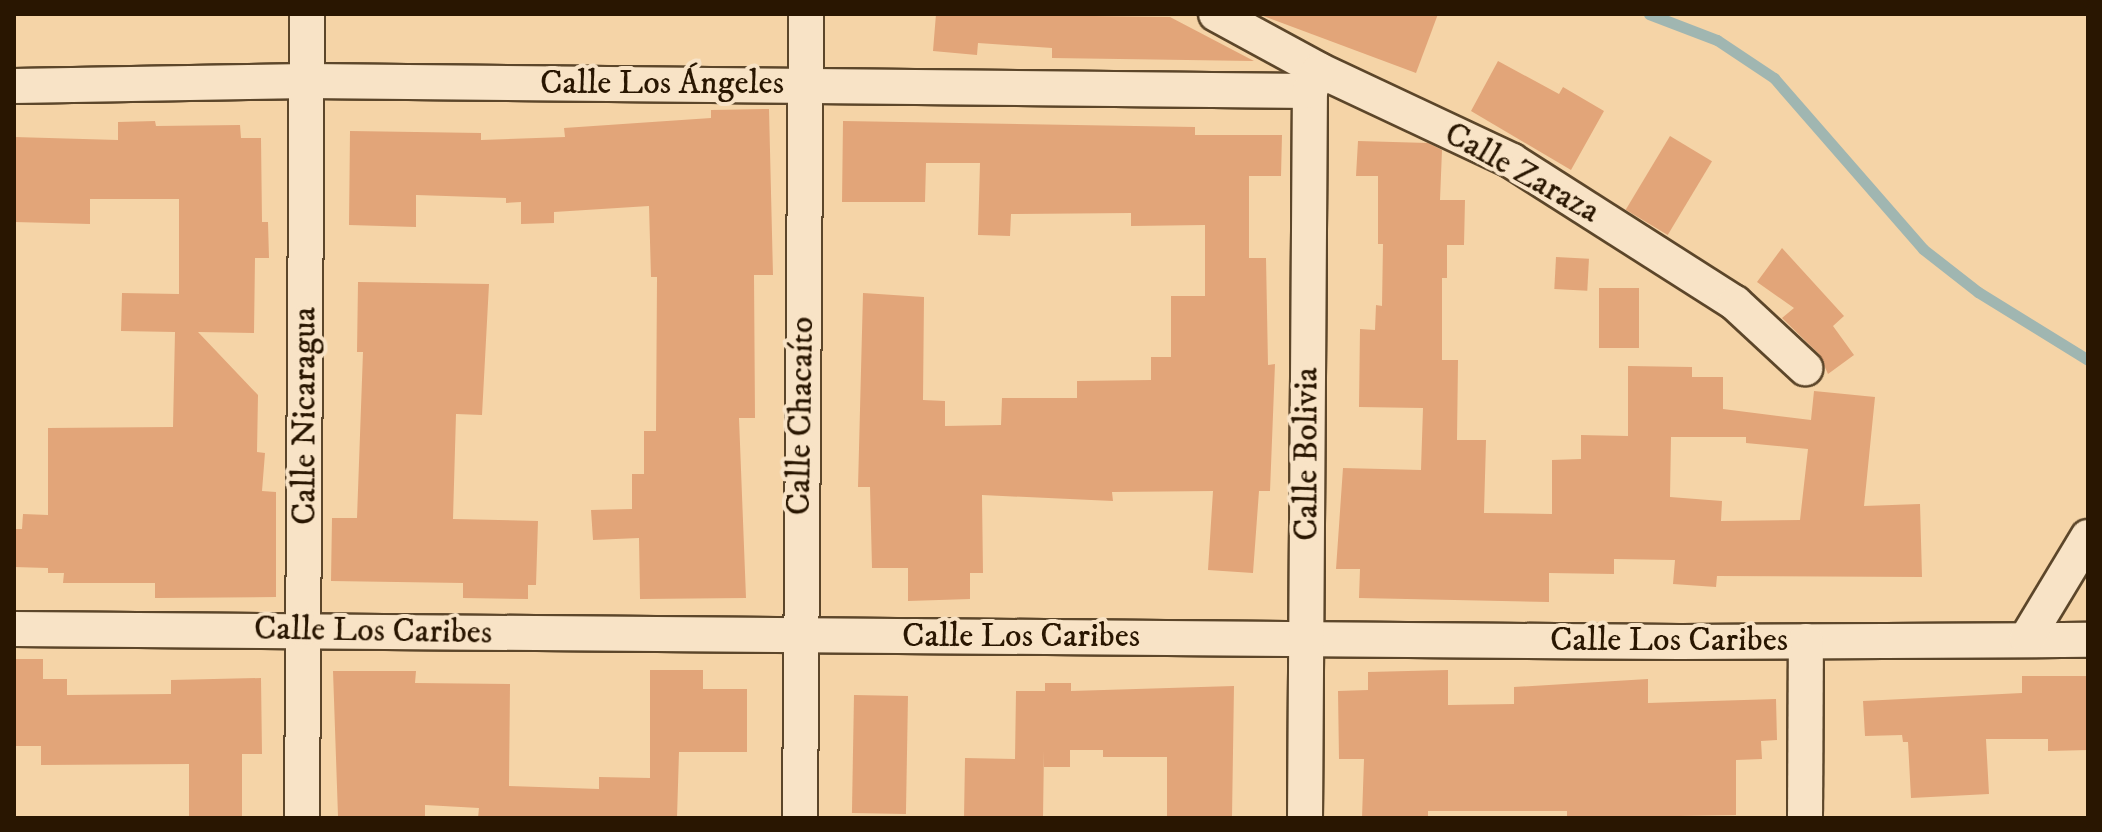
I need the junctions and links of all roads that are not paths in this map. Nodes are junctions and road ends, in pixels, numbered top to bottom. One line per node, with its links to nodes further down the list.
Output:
1 (307, 14): 5 (street, Calle Nicaragua)
2 (806, 14): 6 (street, Calle Chacaíto)
3 (1216, 14): 4 (street, Calle Zaraza)
4 (1314, 80): 6 (street, Calle Los Ángeles); 8 (street, Calle Zaraza); 14 (street, Calle Bolivia)
5 (307, 81): 6 (street, Calle Los Ángeles); 7 (street, Calle Los Ángeles); 11 (street, Calle Nicaragua)
6 (805, 85): 12 (street, Calle Chacaíto)
7 (14, 86)
8 (1805, 368)
9 (2088, 537): 13 (street)
10 (14, 629): 11 (street, Calle Los Caribes)
11 (304, 631): 12 (street, Calle Los Caribes); 17 (street, Calle Nicaragua)
12 (800, 635): 14 (street, Calle Los Caribes); 18 (street, Calle Chacaíto)
13 (2027, 638): 15 (street, Calle Los Caribes); 16 (street, Calle Los Caribes)
14 (1306, 639): 16 (street, Calle Los Caribes); 19 (street, Calle Bolivia)
15 (2088, 640)
16 (1806, 641): 20 (street)
17 (302, 818)
18 (800, 818)
19 (1305, 818)
20 (1805, 818)

